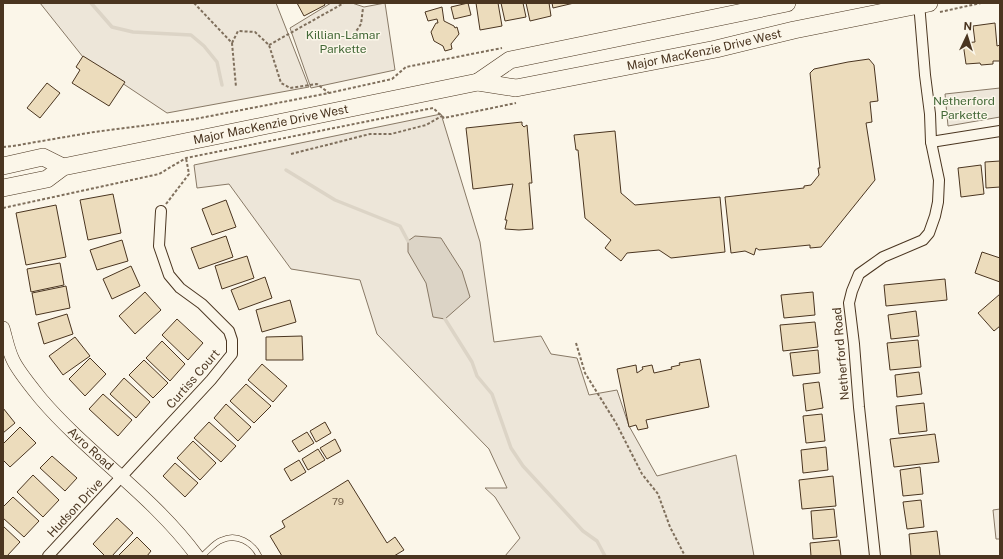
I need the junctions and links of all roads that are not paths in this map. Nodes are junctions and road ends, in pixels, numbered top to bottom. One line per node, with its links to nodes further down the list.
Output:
1 (788, 3): 3 (main road, Major MacKenzie Drive West)
2 (926, 6): 3 (main road, Major MacKenzie Drive West); 5 (street, Netherford Road)
3 (478, 82): 7 (main road, Major MacKenzie Drive West)
4 (1000, 131): 5 (street)
5 (931, 142): 16 (street, Netherford Road)
6 (3, 166): 7 (main road)
7 (63, 167): 8 (main road, Major MacKenzie Drive West)
8 (3, 188)
9 (161, 211): 11 (street, Curtiss Court)
10 (3, 328): 11 (street, Avro Road)
11 (122, 477): 12 (street, Hudson Drive); 13 (street, Avro Road)
12 (48, 556)
13 (197, 556)
14 (202, 556): 15 (lane)
15 (260, 556)
16 (874, 556)

